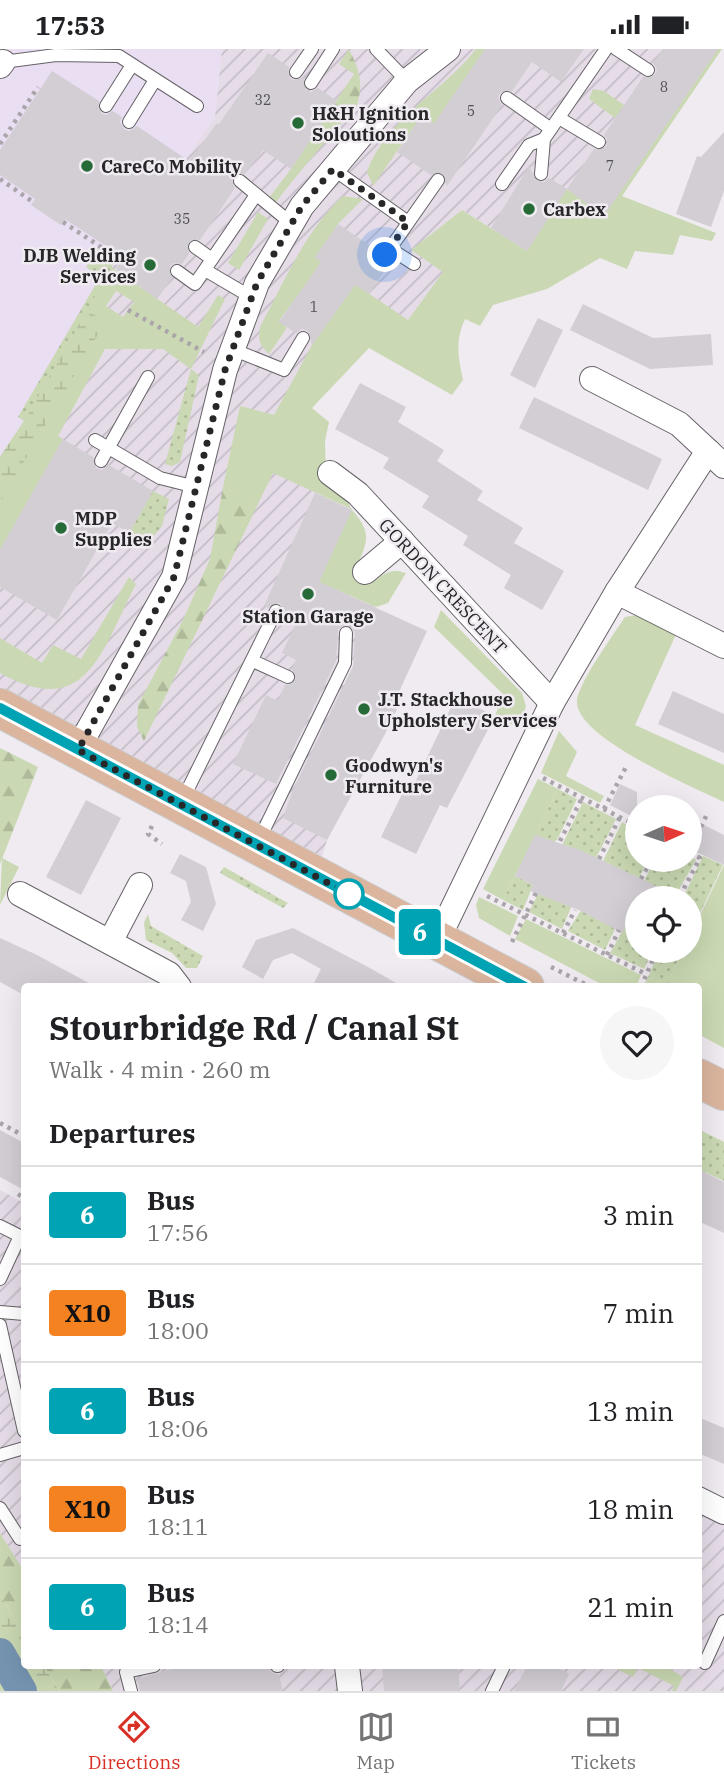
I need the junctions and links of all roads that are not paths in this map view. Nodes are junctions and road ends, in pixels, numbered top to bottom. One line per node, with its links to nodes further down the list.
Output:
1 (312, 49): 10 (lane)
2 (333, 49): 13 (lane)
3 (376, 49): 12 (lane)
4 (448, 49): 12 (street)
5 (606, 49): 17 (lane)
6 (616, 49): 9 (lane)
7 (1, 64): 8 (lane)
8 (132, 65): 11 (lane); 15 (lane)
9 (648, 70)
10 (296, 72)
11 (155, 79): 16 (lane); 18 (lane)
12 (407, 81): 21 (street)
13 (311, 83)
14 (507, 98): 19 (lane)
15 (106, 106)
16 (197, 106)
17 (559, 118): 19 (lane); 20 (lane)
18 (130, 122)
19 (547, 134): 22 (lane); 25 (lane)
20 (599, 142)
21 (333, 169): 27 (lane); 28 (street)
22 (541, 174)
23 (438, 180): 27 (lane)
24 (240, 181): 26 (lane)
25 (502, 184)
26 (257, 195): 28 (lane); 31 (lane)
27 (408, 222): 30 (lane)
28 (292, 224): 33 (street)
29 (195, 247): 31 (lane)
30 (414, 264)
31 (209, 265): 32 (lane); 33 (lane)
32 (177, 271)
33 (251, 297): 35 (street)
34 (303, 338): 35 (lane)
35 (230, 355): 43 (street)
36 (148, 377): 39 (lane)
37 (592, 379): 40 (street)
38 (95, 440): 39 (lane)
39 (108, 448): 41 (lane); 43 (lane)
40 (716, 458): 46 (street)
41 (101, 461)
42 (330, 473): 44 (street, GORDON CRESCENT)
43 (196, 487): 54 (street)
44 (401, 541): 45 (street); 52 (street, GORDON CRESCENT)
45 (365, 572)
46 (617, 591): 49 (street); 52 (street)
47 (276, 611): 50 (lane)
48 (346, 633): 56 (lane)
49 (724, 646)
50 (253, 661): 51 (lane); 55 (lane)
51 (288, 677)
52 (552, 703): 60 (street)
53 (0, 708): 54 (main road)
54 (78, 750): 55 (main road)
55 (180, 804): 56 (main road)
56 (256, 845): 60 (main road)
57 (140, 885): 59 (street)
58 (20, 894): 59 (street)
59 (110, 941): 62 (street)
60 (437, 941): 61 (main road)
61 (521, 969)
62 (176, 983)
63 (702, 1080): 64 (main road)
64 (724, 1091)
65 (0, 1226): 66 (lane)
66 (21, 1235)
67 (21, 1240): 68 (lane)
68 (0, 1279)
69 (0, 1312): 70 (lane)
70 (21, 1314)
71 (0, 1325): 72 (lane)
72 (21, 1418)
73 (21, 1449): 74 (lane)
74 (0, 1455)
75 (702, 1501): 77 (street)
76 (0, 1509): 78 (lane)
77 (724, 1511)
78 (21, 1538)
79 (724, 1621): 80 (lane)
80 (705, 1663)
81 (140, 1669): 84 (lane)
82 (347, 1669): 85 (street)
83 (503, 1669): 86 (lane)
84 (131, 1691)
85 (349, 1691)
86 (492, 1691)

